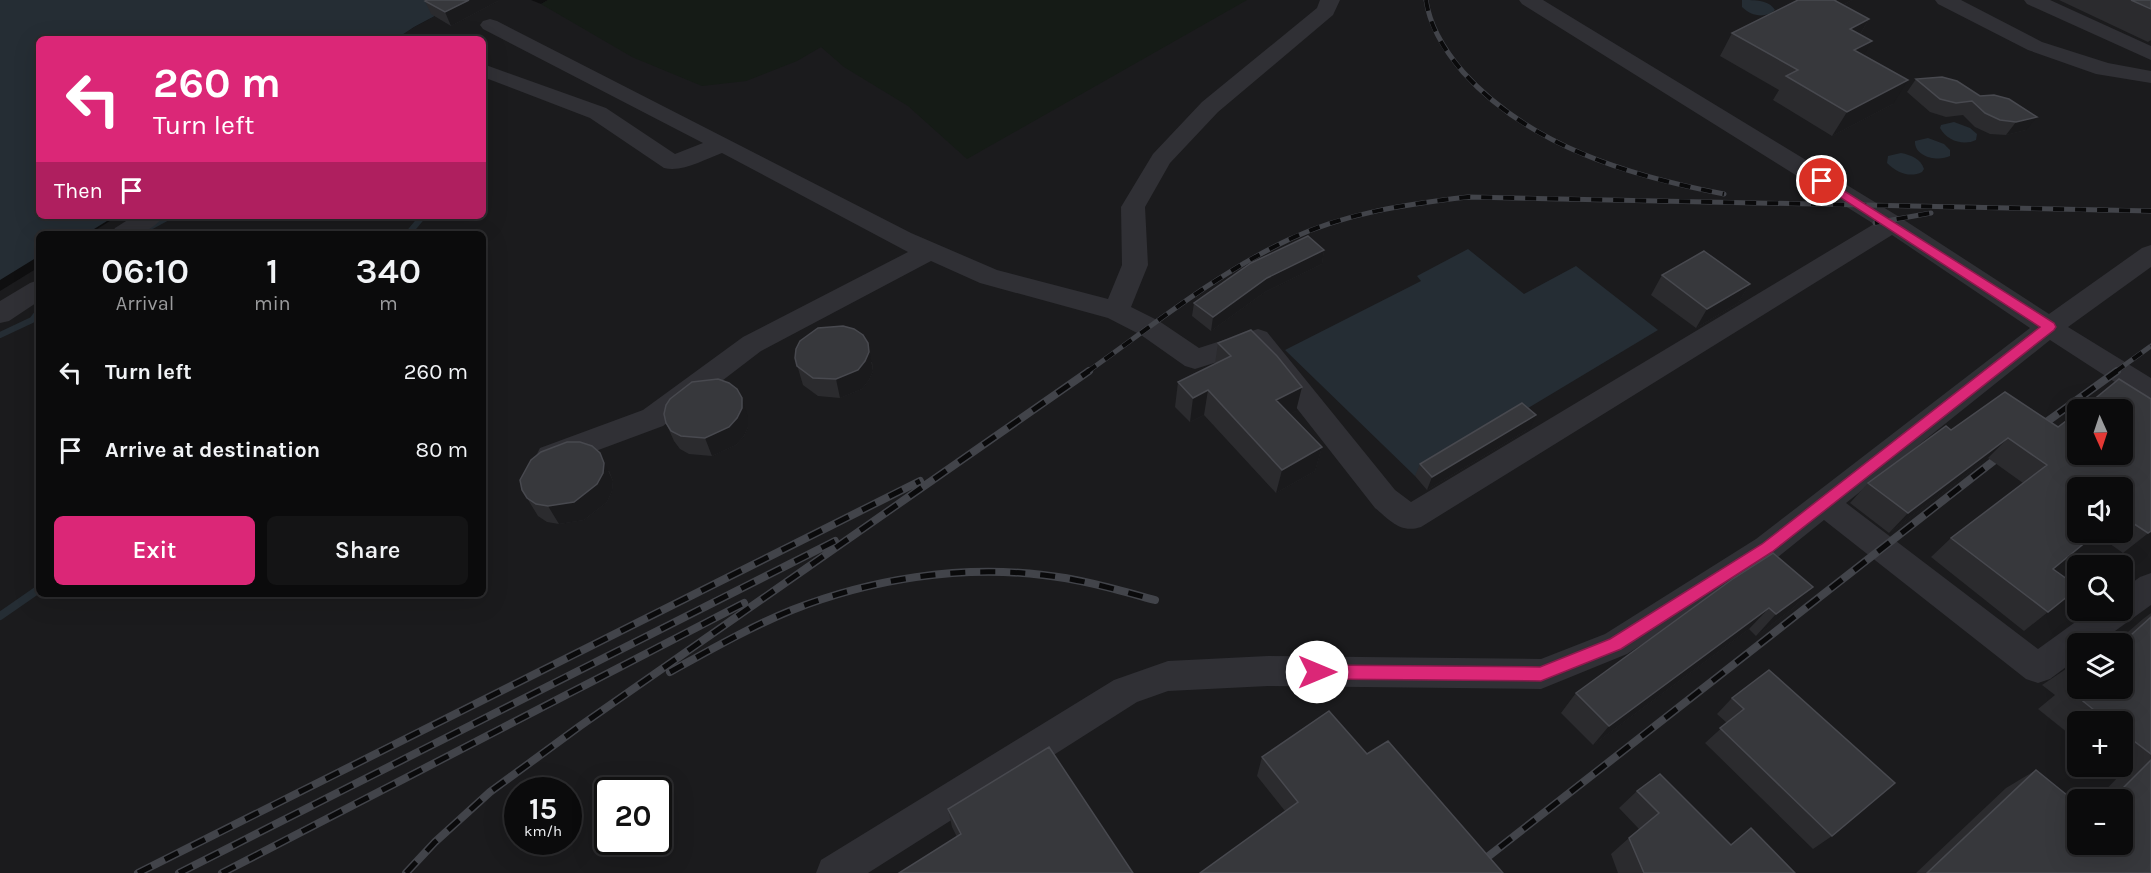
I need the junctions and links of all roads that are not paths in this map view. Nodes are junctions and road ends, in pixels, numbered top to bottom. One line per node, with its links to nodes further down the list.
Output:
1 (1330, 0): 18 (lane)
2 (1529, 0): 13 (lane)
3 (1945, 0): 10 (lane)
4 (2034, 0): 8 (lane)
5 (490, 25): 6 (lane)
6 (529, 45): 7 (lane); 11 (lane)
7 (486, 52)
8 (2151, 54)
9 (486, 71): 11 (lane)
10 (2151, 77)
11 (723, 144): 15 (lane)
12 (147, 219): 14 (lane)
13 (1892, 224): 18 (lane); 20 (lane)
14 (129, 231)
15 (930, 251): 18 (lane); 22 (lane)
16 (2151, 254): 20 (lane)
17 (36, 291): 19 (lane)
18 (1116, 311)
19 (0, 314)
20 (2049, 327): 21 (lane); 23 (lane)
21 (2151, 392)
22 (550, 456)
23 (1824, 503): 26 (lane); 27 (lane)
24 (2150, 589): 25 (lane)
25 (2133, 601)
26 (2103, 621)
27 (834, 873)

